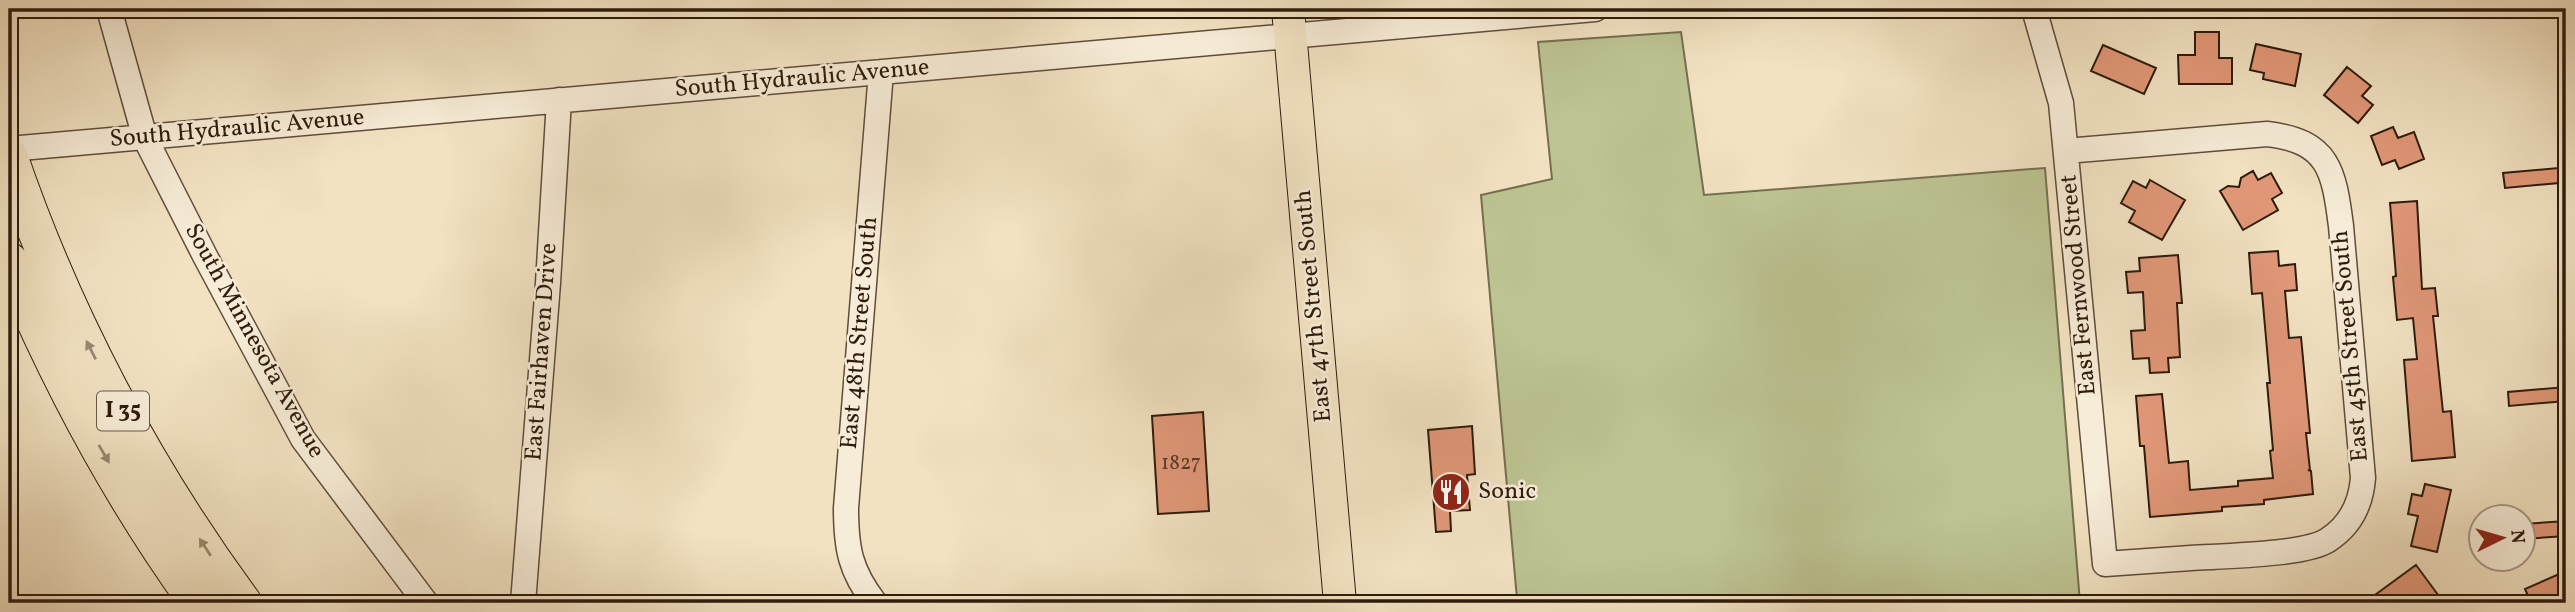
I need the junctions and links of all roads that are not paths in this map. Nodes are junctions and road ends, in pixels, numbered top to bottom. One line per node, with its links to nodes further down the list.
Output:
1 (110, 9): 7 (street, South Minnesota Avenue)
2 (1595, 9): 4 (street, South Hydraulic Avenue)
3 (2034, 9): 9 (street, East Fernwood Street)
4 (1289, 22): 5 (street, South Hydraulic Avenue); 18 (main road, East 47th Street South)
5 (881, 72): 6 (street, South Hydraulic Avenue); 13 (street, East 48th Street South)
6 (559, 100): 7 (street, South Hydraulic Avenue); 17 (street, East Fairhaven Drive)
7 (145, 138): 8 (street, South Hydraulic Avenue); 16 (street, South Minnesota Avenue)
8 (9, 149)
9 (2066, 151): 12 (street, East 45th Street South); 12 (street, East Fernwood Street)
10 (9, 156): 15 (highway, I 35, one-way to 10)
11 (9, 261): 14 (highway, I 35, one-way to 14)
12 (2352, 518)
13 (870, 596)
14 (198, 603)
15 (243, 603)
16 (426, 603)
17 (523, 603)
18 (1340, 603)

